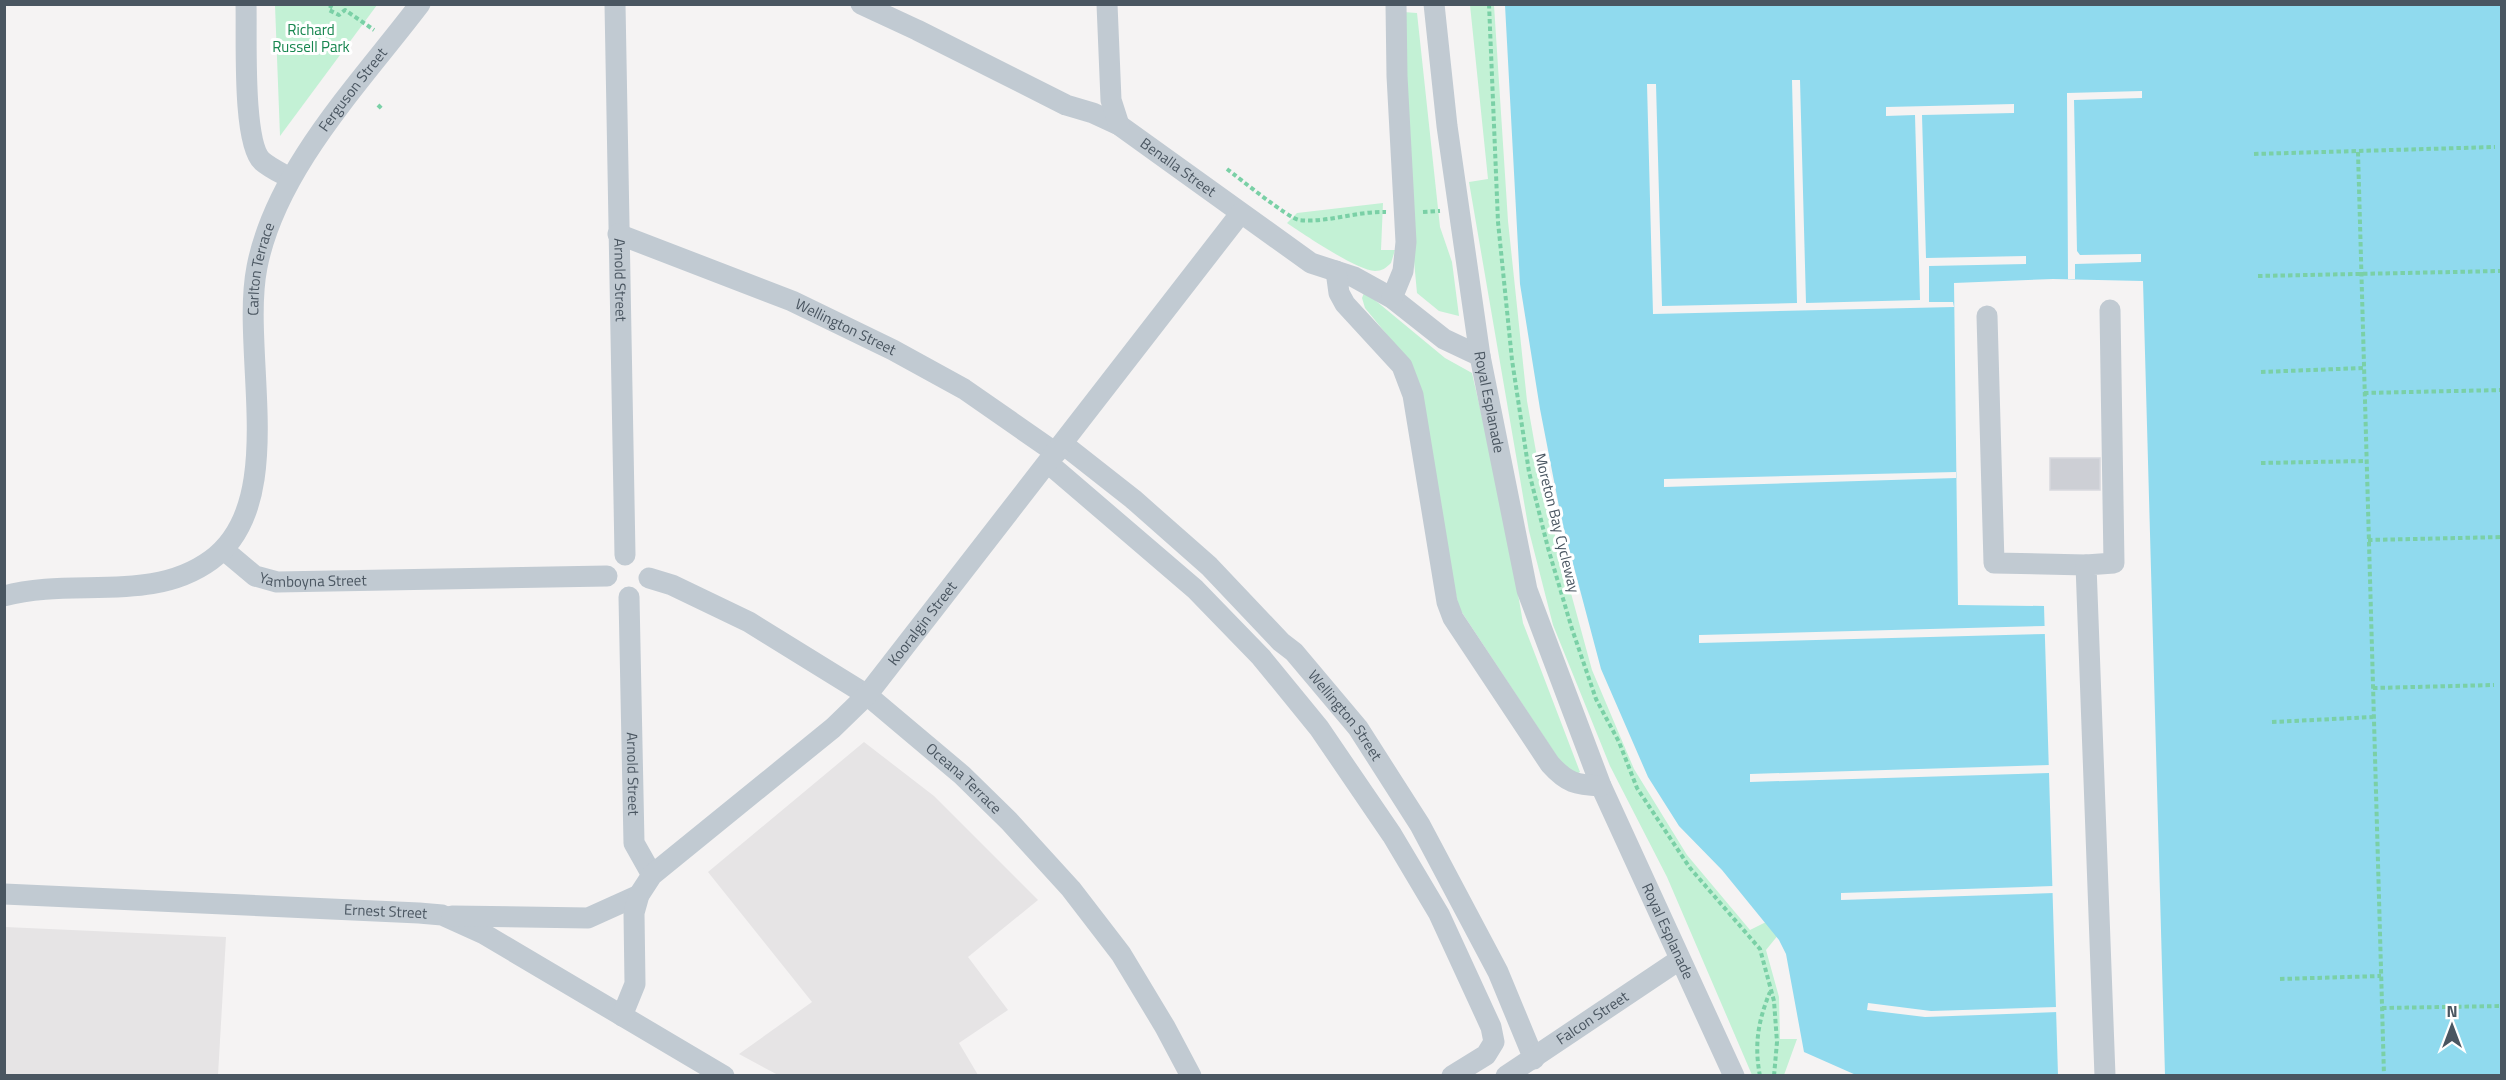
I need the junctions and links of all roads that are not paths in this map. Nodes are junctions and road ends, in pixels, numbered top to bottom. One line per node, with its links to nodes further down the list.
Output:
1 (246, 4): 9 (street)
2 (420, 4): 9 (street, Ferguson Street)
3 (615, 4): 11 (street, Arnold Street)
4 (861, 4): 8 (street, Benalla Street)
5 (1107, 4): 8 (street)
6 (1396, 4): 13 (street)
7 (1434, 4): 16 (street, Royal Esplanade)
8 (1119, 125): 10 (street, Benalla Street)
9 (290, 178): 18 (street, Carlton Terrace)
10 (1240, 214): 12 (street, Benalla Street); 17 (street, Kooralgin Street)
11 (618, 234): 17 (street, Wellington Street); 19 (street, Arnold Street)
12 (1336, 272): 13 (street, Benalla Street); 26 (street)
13 (1392, 298): 16 (street, Benalla Street)
14 (2110, 310): 20 (street)
15 (1987, 316): 20 (street)
16 (1480, 356): 26 (street, Royal Esplanade)
17 (1056, 453): 25 (street, Kooralgin Street); 33 (street, Wellington Street); 36 (street, Wellington Street)
18 (224, 550): 21 (street, Yamboyna Street); 23 (street)
19 (625, 555): 21 (street); 22 (street)
20 (2086, 565): 39 (street)
21 (607, 576): 24 (street)
22 (649, 578): 24 (street); 25 (street, Oceana Terrace)
23 (4, 596)
24 (629, 597): 27 (street, Arnold Street)
25 (867, 694): 27 (street, Kooralgin Street); 35 (street, Oceana Terrace)
26 (1601, 786): 31 (street, Royal Esplanade)
27 (652, 875): 29 (street, Kooralgin Street)
28 (4, 894): 30 (street, Ernest Street)
29 (639, 895): 30 (street); 32 (street, Kooralgin Street)
30 (442, 915): 32 (street, Ernest Street)
31 (1679, 960): 33 (street, Falcon Street); 38 (street, Royal Esplanade)
32 (622, 1016): 34 (street, Ernest Street)
33 (1534, 1059): 37 (street, Falcon Street)
34 (724, 1076)
35 (1191, 1076)
36 (1452, 1076)
37 (1506, 1076)
38 (1734, 1076)
39 (2105, 1076)

